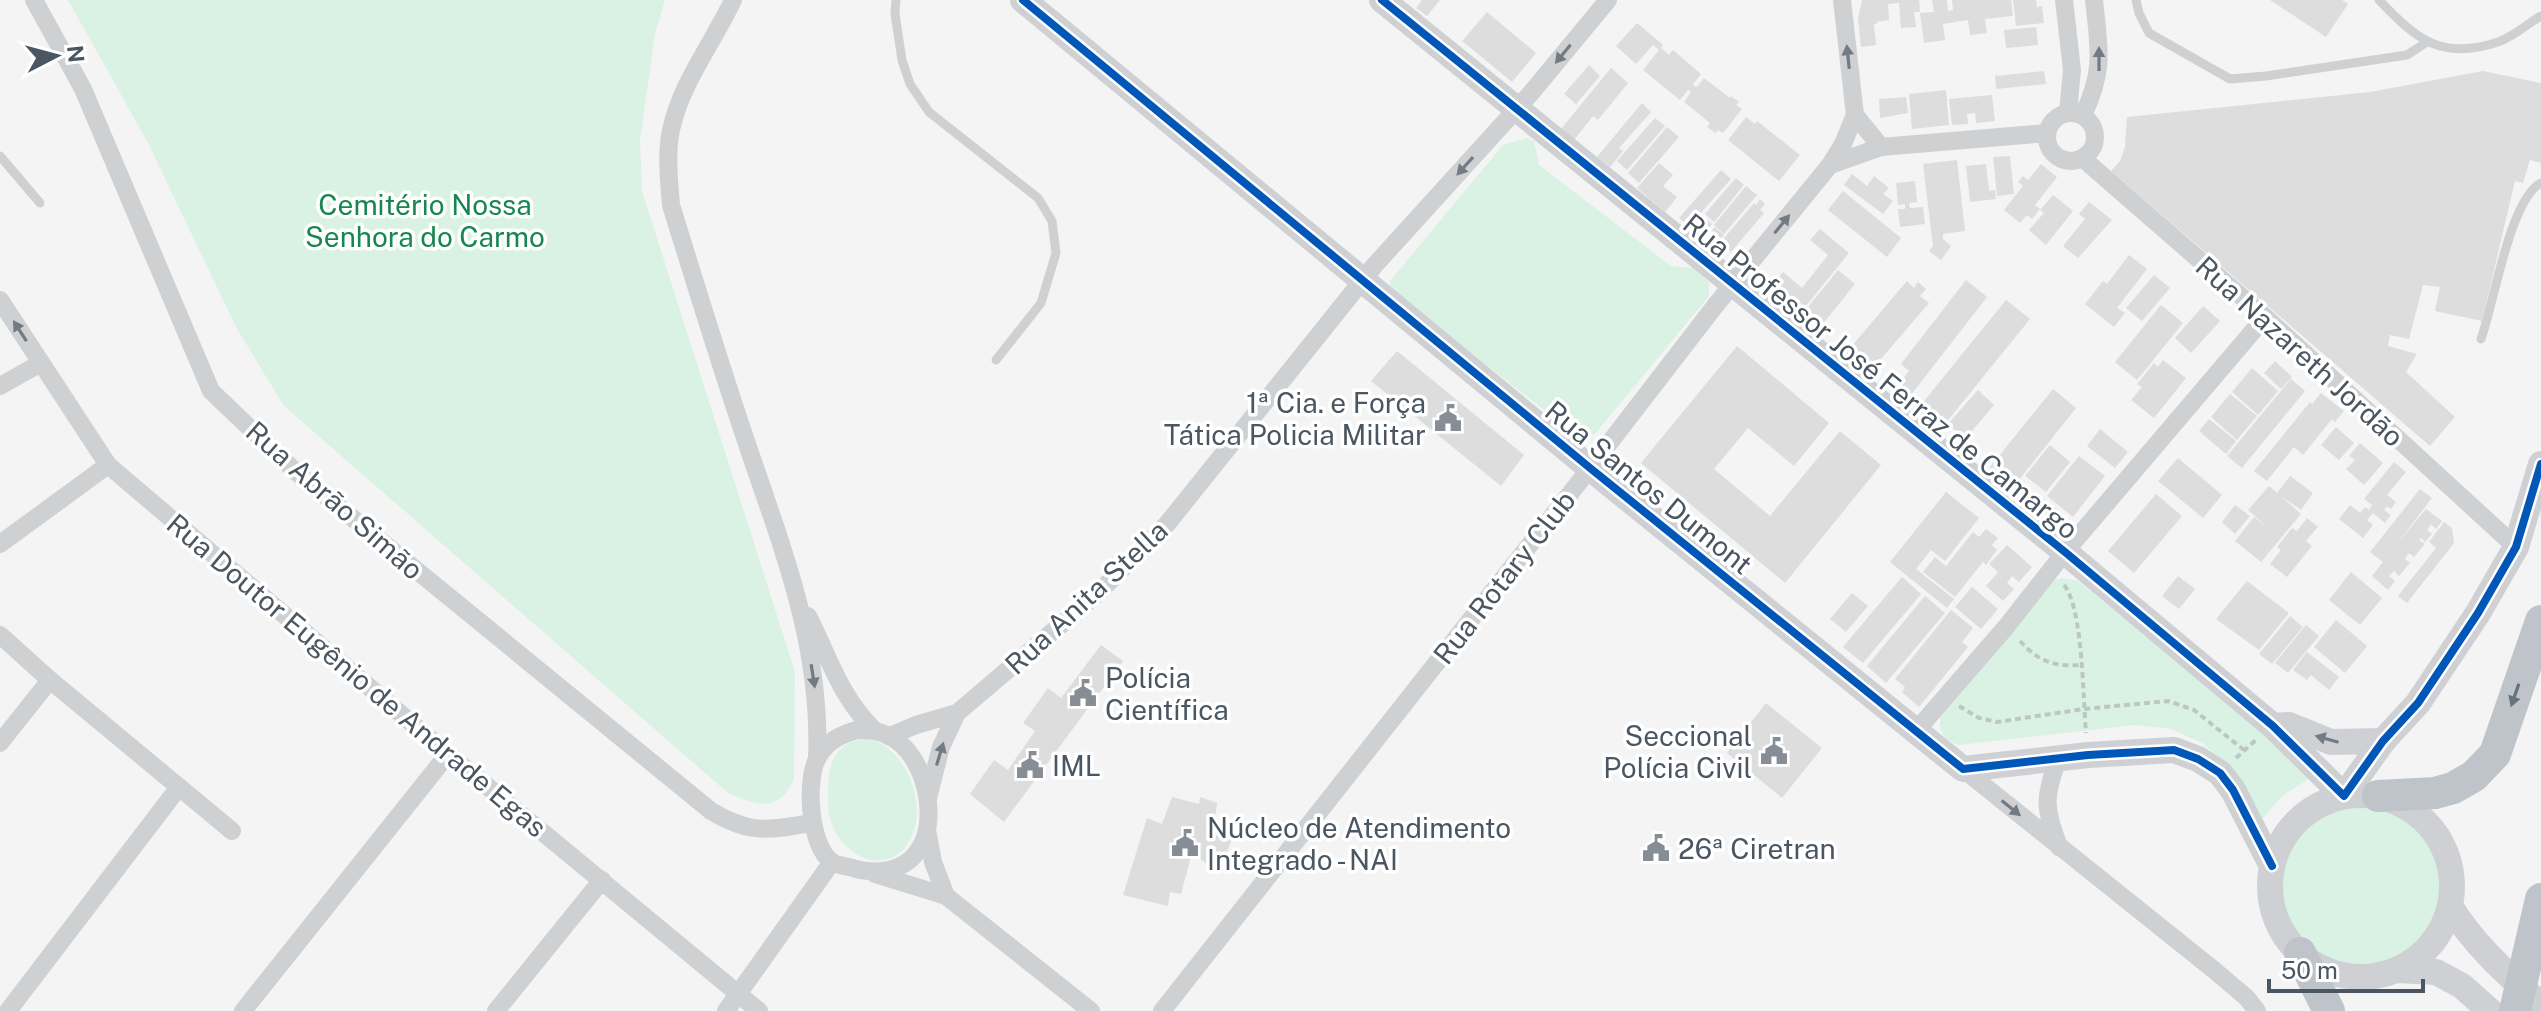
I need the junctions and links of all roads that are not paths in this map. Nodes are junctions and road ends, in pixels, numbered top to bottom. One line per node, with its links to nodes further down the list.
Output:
1 (34, 0): 56 (street, Rua Abrão Simão)
2 (733, 0): 38 (street)
3 (896, 0): 29 (lane)
4 (1023, 0): 24 (street, Rua Santos Dumont)
5 (1382, 0): 14 (street, Rua Professor José Ferraz de Camargo)
6 (1608, 0): 14 (street, Rua Anita Stella, one-way to 14)
7 (1842, 0): 16 (street, one-way to 7)
8 (2064, 0): 15 (street)
9 (2094, 0): 15 (street, one-way to 9)
10 (2136, 0): 13 (lane)
11 (2379, 0): 13 (lane)
12 (2541, 16): 13 (lane)
13 (2427, 42)
14 (1517, 108): 24 (street, Rua Anita Stella, one-way to 24); 25 (street, Rua Professor José Ferraz de Camargo)
15 (2076, 114): 17 (street); 19 (street)
16 (1855, 115): 18 (street); 21 (street, Rua Rotary Club)
17 (2047, 133): 18 (street); 19 (street)
18 (1881, 147): 21 (street)
19 (2086, 155): 27 (street, Rua Nazareth Jordão)
20 (0, 156): 23 (lane)
21 (1830, 165): 25 (street, Rua Rotary Club, one-way to 21)
22 (2541, 183): 28 (lane)
23 (40, 203)
24 (1363, 280): 34 (street, Rua Santos Dumont); 42 (street, Rua Anita Stella)
25 (1732, 285): 34 (street, Rua Rotary Club); 37 (street, Rua Professor José Ferraz de Camargo)
26 (0, 300): 30 (street, Rua Doutor Eugênio de Andrade Egas, one-way to 26)
27 (2265, 317): 36 (street, Rua Nazareth Jordão); 37 (street)
28 (2481, 339)
29 (996, 360)
30 (41, 363): 31 (street); 33 (street, Rua Doutor Eugênio de Andrade Egas)
31 (0, 386)
32 (2541, 464): 36 (street)
33 (108, 465): 35 (street); 48 (street, Rua Doutor Eugênio de Andrade Egas)
34 (1590, 468): 44 (street, Rua Santos Dumont); 77 (street, Rua Rotary Club)
35 (0, 544)
36 (2516, 547): 46 (street)
37 (2058, 561): 43 (street, Rua Professor José Ferraz de Camargo); 44 (street)
38 (799, 599): 45 (street); 49 (street, one-way to 49)
39 (2541, 621): 54 (highway, one-way to 54)
40 (0, 635): 41 (street)
41 (50, 680): 47 (street); 52 (street)
42 (957, 713): 45 (street); 55 (street, one-way to 42)
43 (2273, 726): 46 (street, one-way to 43); 53 (street, Rua Professor José Ferraz de Camargo)
44 (1915, 732): 51 (street, Rua Santos Dumont)
45 (882, 733): 49 (street); 55 (street)
46 (2383, 741): 53 (street)
47 (0, 743)
48 (448, 754): 63 (street, Rua Doutor Eugênio de Andrade Egas); 72 (street)
49 (817, 759): 56 (street)
50 (2058, 759): 51 (street); 59 (street); 61 (street)
51 (1963, 769): 59 (street, Rua Santos Dumont, one-way to 59)
52 (179, 787): 58 (street); 71 (street)
53 (2344, 796): 54 (street); 61 (street)
54 (2378, 796): 66 (street)
55 (928, 798): 57 (street)
56 (812, 823): 60 (street)
57 (927, 830): 62 (street); 64 (street)
58 (232, 831)
59 (2059, 847): 78 (street, Rua Santos Dumont)
60 (832, 862): 62 (street); 69 (street)
61 (2272, 866): 67 (street)
62 (872, 873): 64 (street)
63 (602, 880): 69 (street, Rua Doutor Eugênio de Andrade Egas); 73 (street)
64 (946, 896): 76 (street)
65 (2541, 899): 81 (highway)
66 (2450, 906): 68 (street); 70 (street)
67 (2300, 953): 68 (street); 79 (highway)
68 (2397, 970): 80 (street)
69 (738, 995): 74 (street); 75 (street, Rua Doutor Eugênio de Andrade Egas)
70 (2541, 1005)
71 (8, 1011)
72 (243, 1011)
73 (496, 1011)
74 (726, 1011)
75 (759, 1011)
76 (1091, 1011)
77 (1162, 1011)
78 (2257, 1011)
79 (2329, 1011)
80 (2490, 1011)
81 (2515, 1011)

